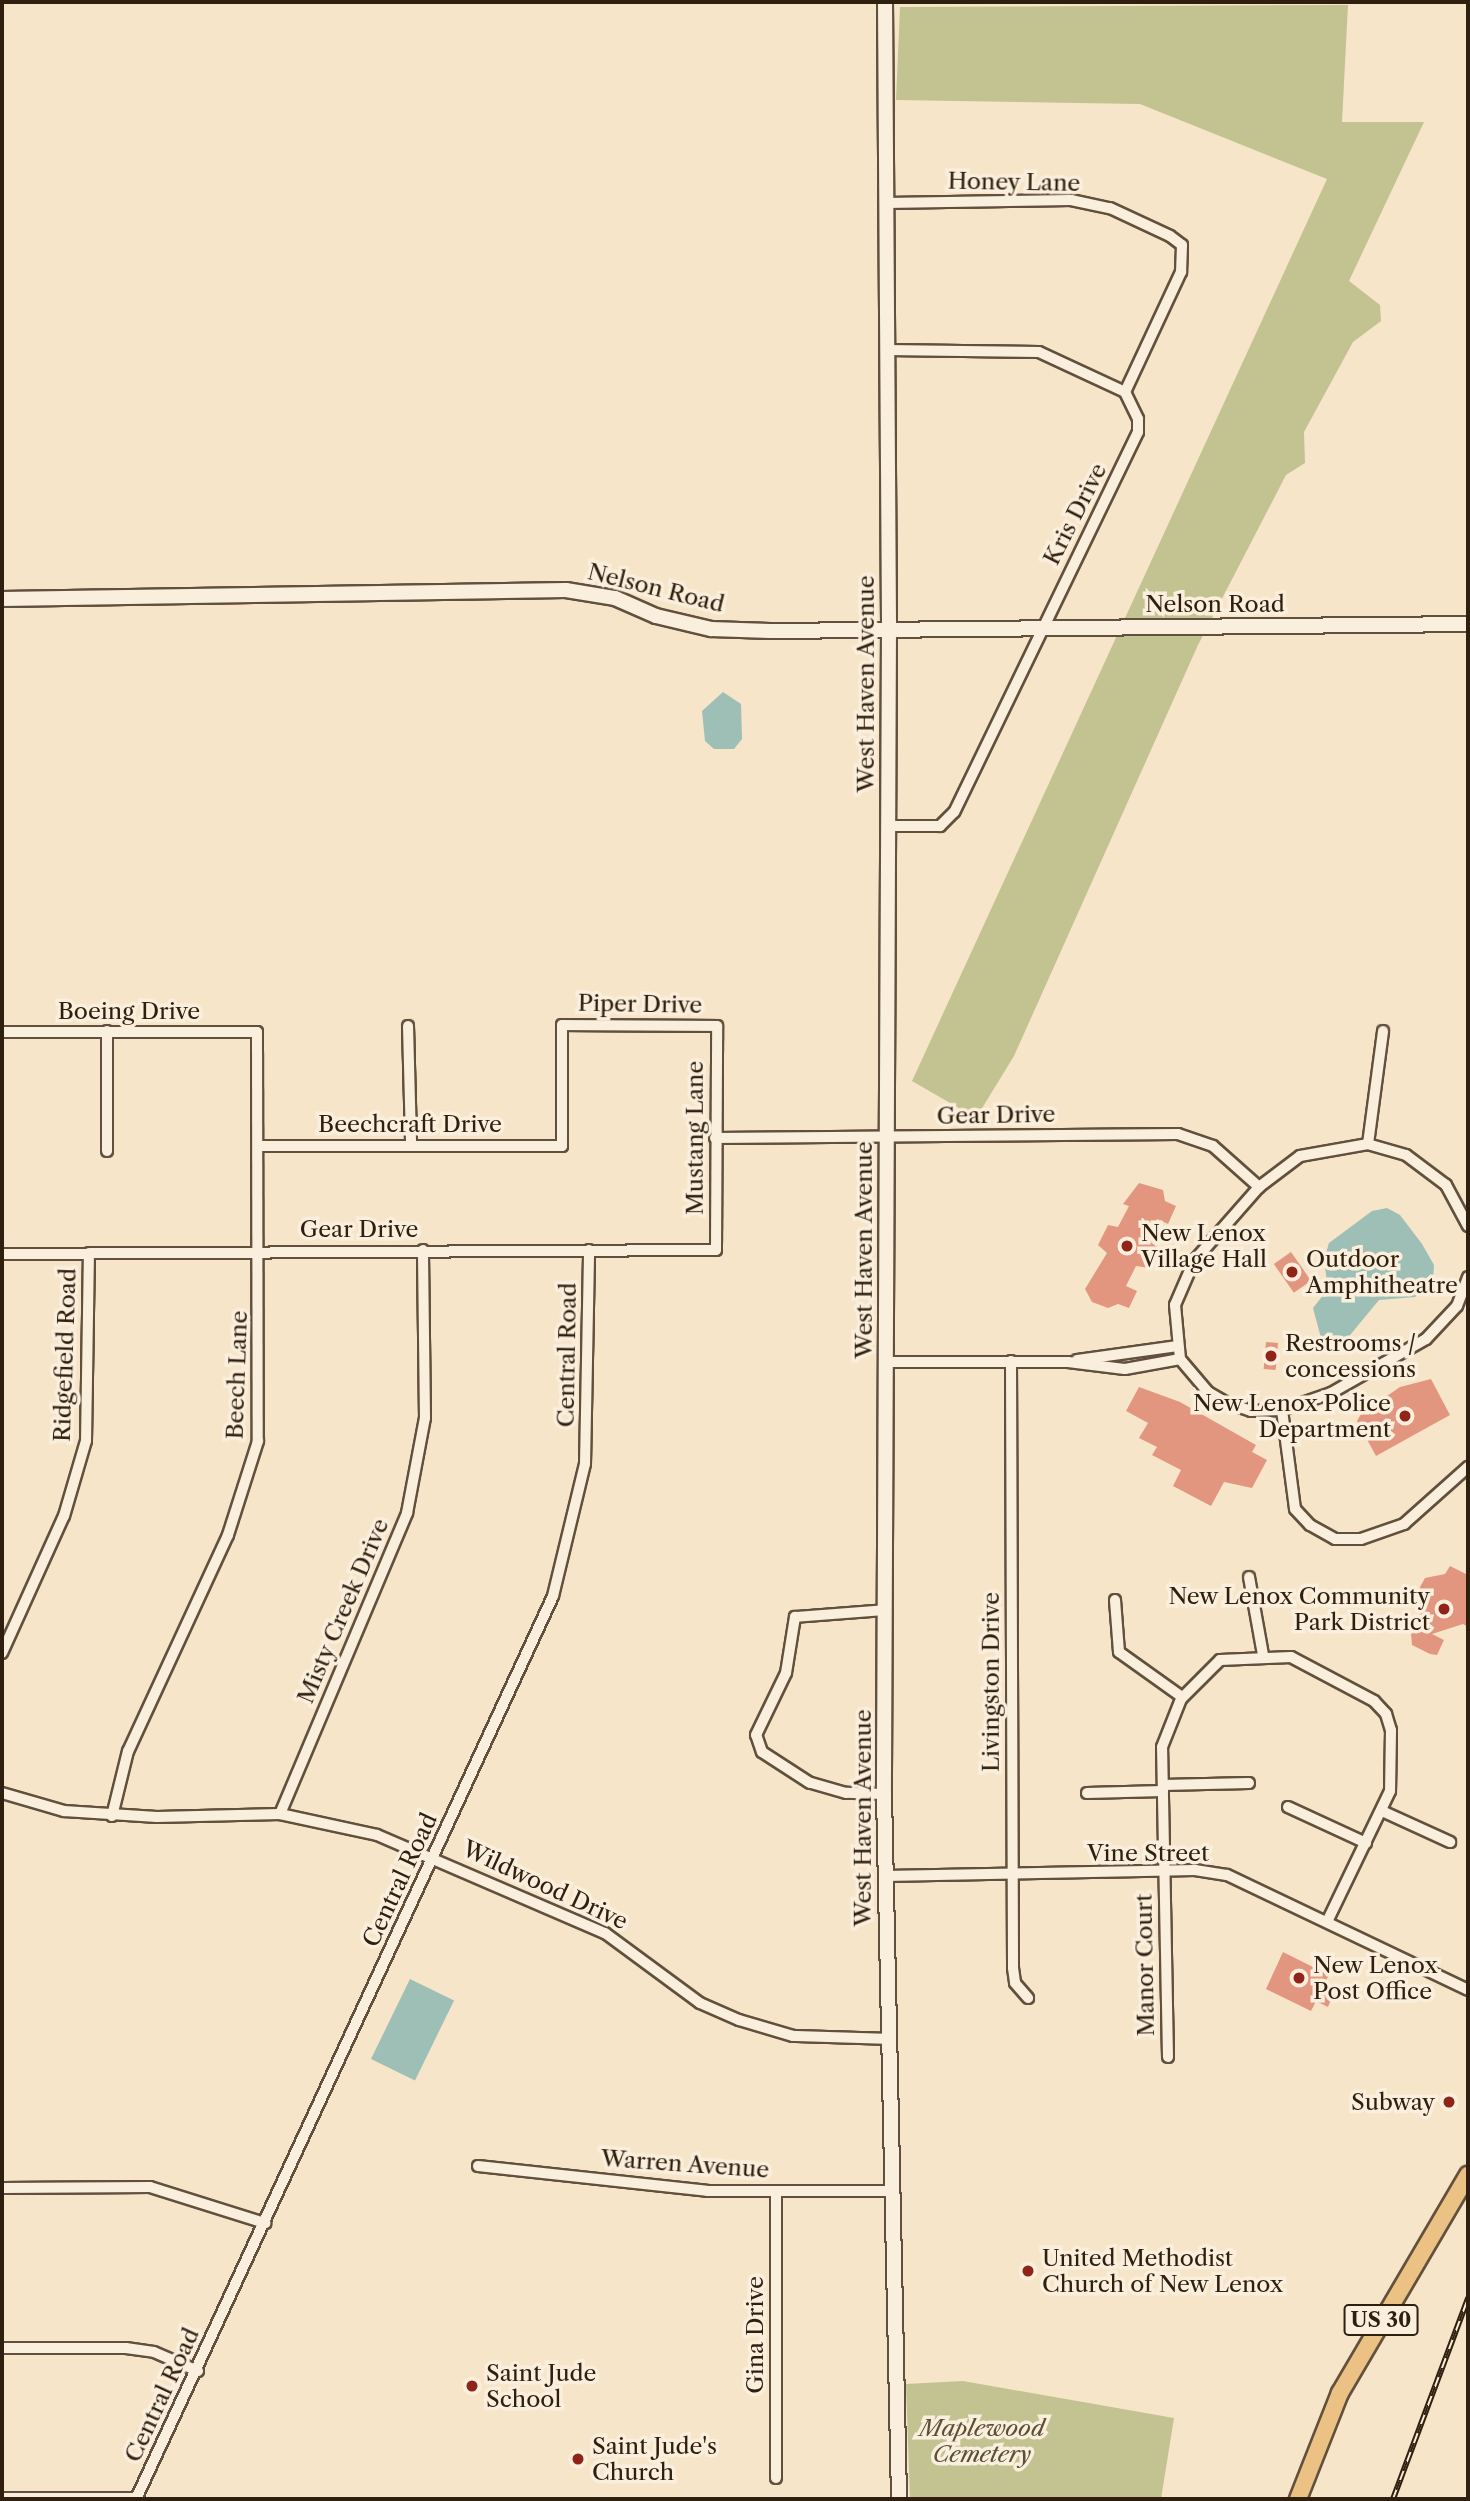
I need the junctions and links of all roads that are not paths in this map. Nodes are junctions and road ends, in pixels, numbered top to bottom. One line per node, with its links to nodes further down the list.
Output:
1 (885, 2): 2 (street, West Haven Avenue)
2 (886, 202): 3 (street, West Haven Avenue); 4 (street, Honey Lane)
3 (887, 351): 4 (street); 8 (street, West Haven Avenue)
4 (1125, 392): 7 (street, Kris Drive)
5 (2, 598): 8 (street, Nelson Road)
6 (1468, 624): 7 (street, Nelson Road)
7 (1039, 628): 8 (street, Nelson Road); 9 (street, Kris Drive)
8 (889, 629): 9 (street, West Haven Avenue)
9 (888, 826): 16 (street, West Haven Avenue)
10 (408, 1026): 18 (street)
11 (717, 1026): 17 (street, Mustang Lane); 21 (street, Piper Drive)
12 (107, 1031): 14 (street, Boeing Drive); 15 (street, Boeing Drive); 22 (street)
13 (1383, 1031): 19 (street)
14 (2, 1032)
15 (257, 1032): 20 (street, Beech Lane)
16 (888, 1137): 17 (street, Gear Drive); 23 (street, Gear Drive); 37 (street, West Haven Avenue)
17 (715, 1138): 30 (street, Mustang Lane)
18 (411, 1144): 20 (street, Beechcraft Drive); 21 (street, Beechcraft Drive)
19 (1368, 1144): 23 (street); 24 (street)
20 (259, 1146): 27 (street, Beech Lane)
21 (562, 1146)
22 (107, 1151)
23 (1259, 1187): 34 (street)
24 (1456, 1196): 25 (street); 26 (street)
25 (1468, 1197)
26 (1468, 1225)
27 (260, 1250): 28 (street, Gear Drive); 31 (street, Gear Drive); 55 (street, Beech Lane)
28 (423, 1250): 29 (street, Gear Drive); 54 (street, Misty Creek Drive)
29 (589, 1250): 30 (street, Gear Drive); 58 (street, Central Road)
30 (716, 1250)
31 (89, 1253): 32 (street, Gear Drive); 44 (street, Ridgefield Road)
32 (2, 1254)
33 (1468, 1277): 39 (street)
34 (1178, 1346): 35 (street); 38 (street)
35 (1180, 1359): 38 (street); 39 (street)
36 (1011, 1361): 37 (street); 38 (street); 61 (street, Livingston Drive)
37 (886, 1362): 43 (street, West Haven Avenue)
38 (1068, 1362)
39 (1282, 1410): 40 (street)
40 (1468, 1467)
41 (1249, 1577): 45 (street)
42 (1115, 1600): 46 (street)
43 (886, 1610): 51 (street, West Haven Avenue); 51 (street)
44 (2, 1653)
45 (1264, 1655): 46 (street); 53 (street)
46 (1182, 1696): 48 (street, Manor Court)
47 (1249, 1783): 48 (street)
48 (1163, 1788): 50 (street); 59 (street, Manor Court)
49 (2, 1793): 55 (street, Wildwood Drive)
50 (1087, 1793)
51 (884, 1794): 60 (street, West Haven Avenue)
52 (1287, 1807): 57 (street)
53 (1382, 1811): 56 (street); 57 (street)
54 (280, 1814): 55 (street, Wildwood Drive); 58 (street, Wildwood Drive)
55 (112, 1816)
56 (1450, 1842)
57 (1366, 1843): 62 (street)
58 (435, 1856): 65 (street, Wildwood Drive); 72 (street, Central Road)
59 (1164, 1871): 61 (street, Vine Street); 62 (street, Vine Street); 66 (street, Manor Court)
60 (885, 1875): 61 (street, Vine Street); 65 (street, West Haven Avenue)
61 (1012, 1875): 64 (street, Livingston Drive)
62 (1327, 1922): 63 (street, Vine Street)
63 (1468, 1990)
64 (1028, 1998)
65 (887, 2039): 70 (street, West Haven Avenue)
66 (1168, 2057)
67 (478, 2165): 71 (street, Warren Avenue)
68 (1468, 2175): 79 (main road, US 30)
69 (2, 2188): 72 (street)
70 (889, 2191): 71 (street, Warren Avenue); 78 (street, West Haven Avenue)
71 (776, 2193): 75 (street, Gina Drive)
72 (265, 2223): 74 (street, Central Road)
73 (2, 2348): 74 (street)
74 (198, 2371): 77 (street, Central Road)
75 (776, 2478)
76 (2, 2498): 77 (street)
77 (136, 2498)
78 (899, 2499)
79 (1298, 2499)

